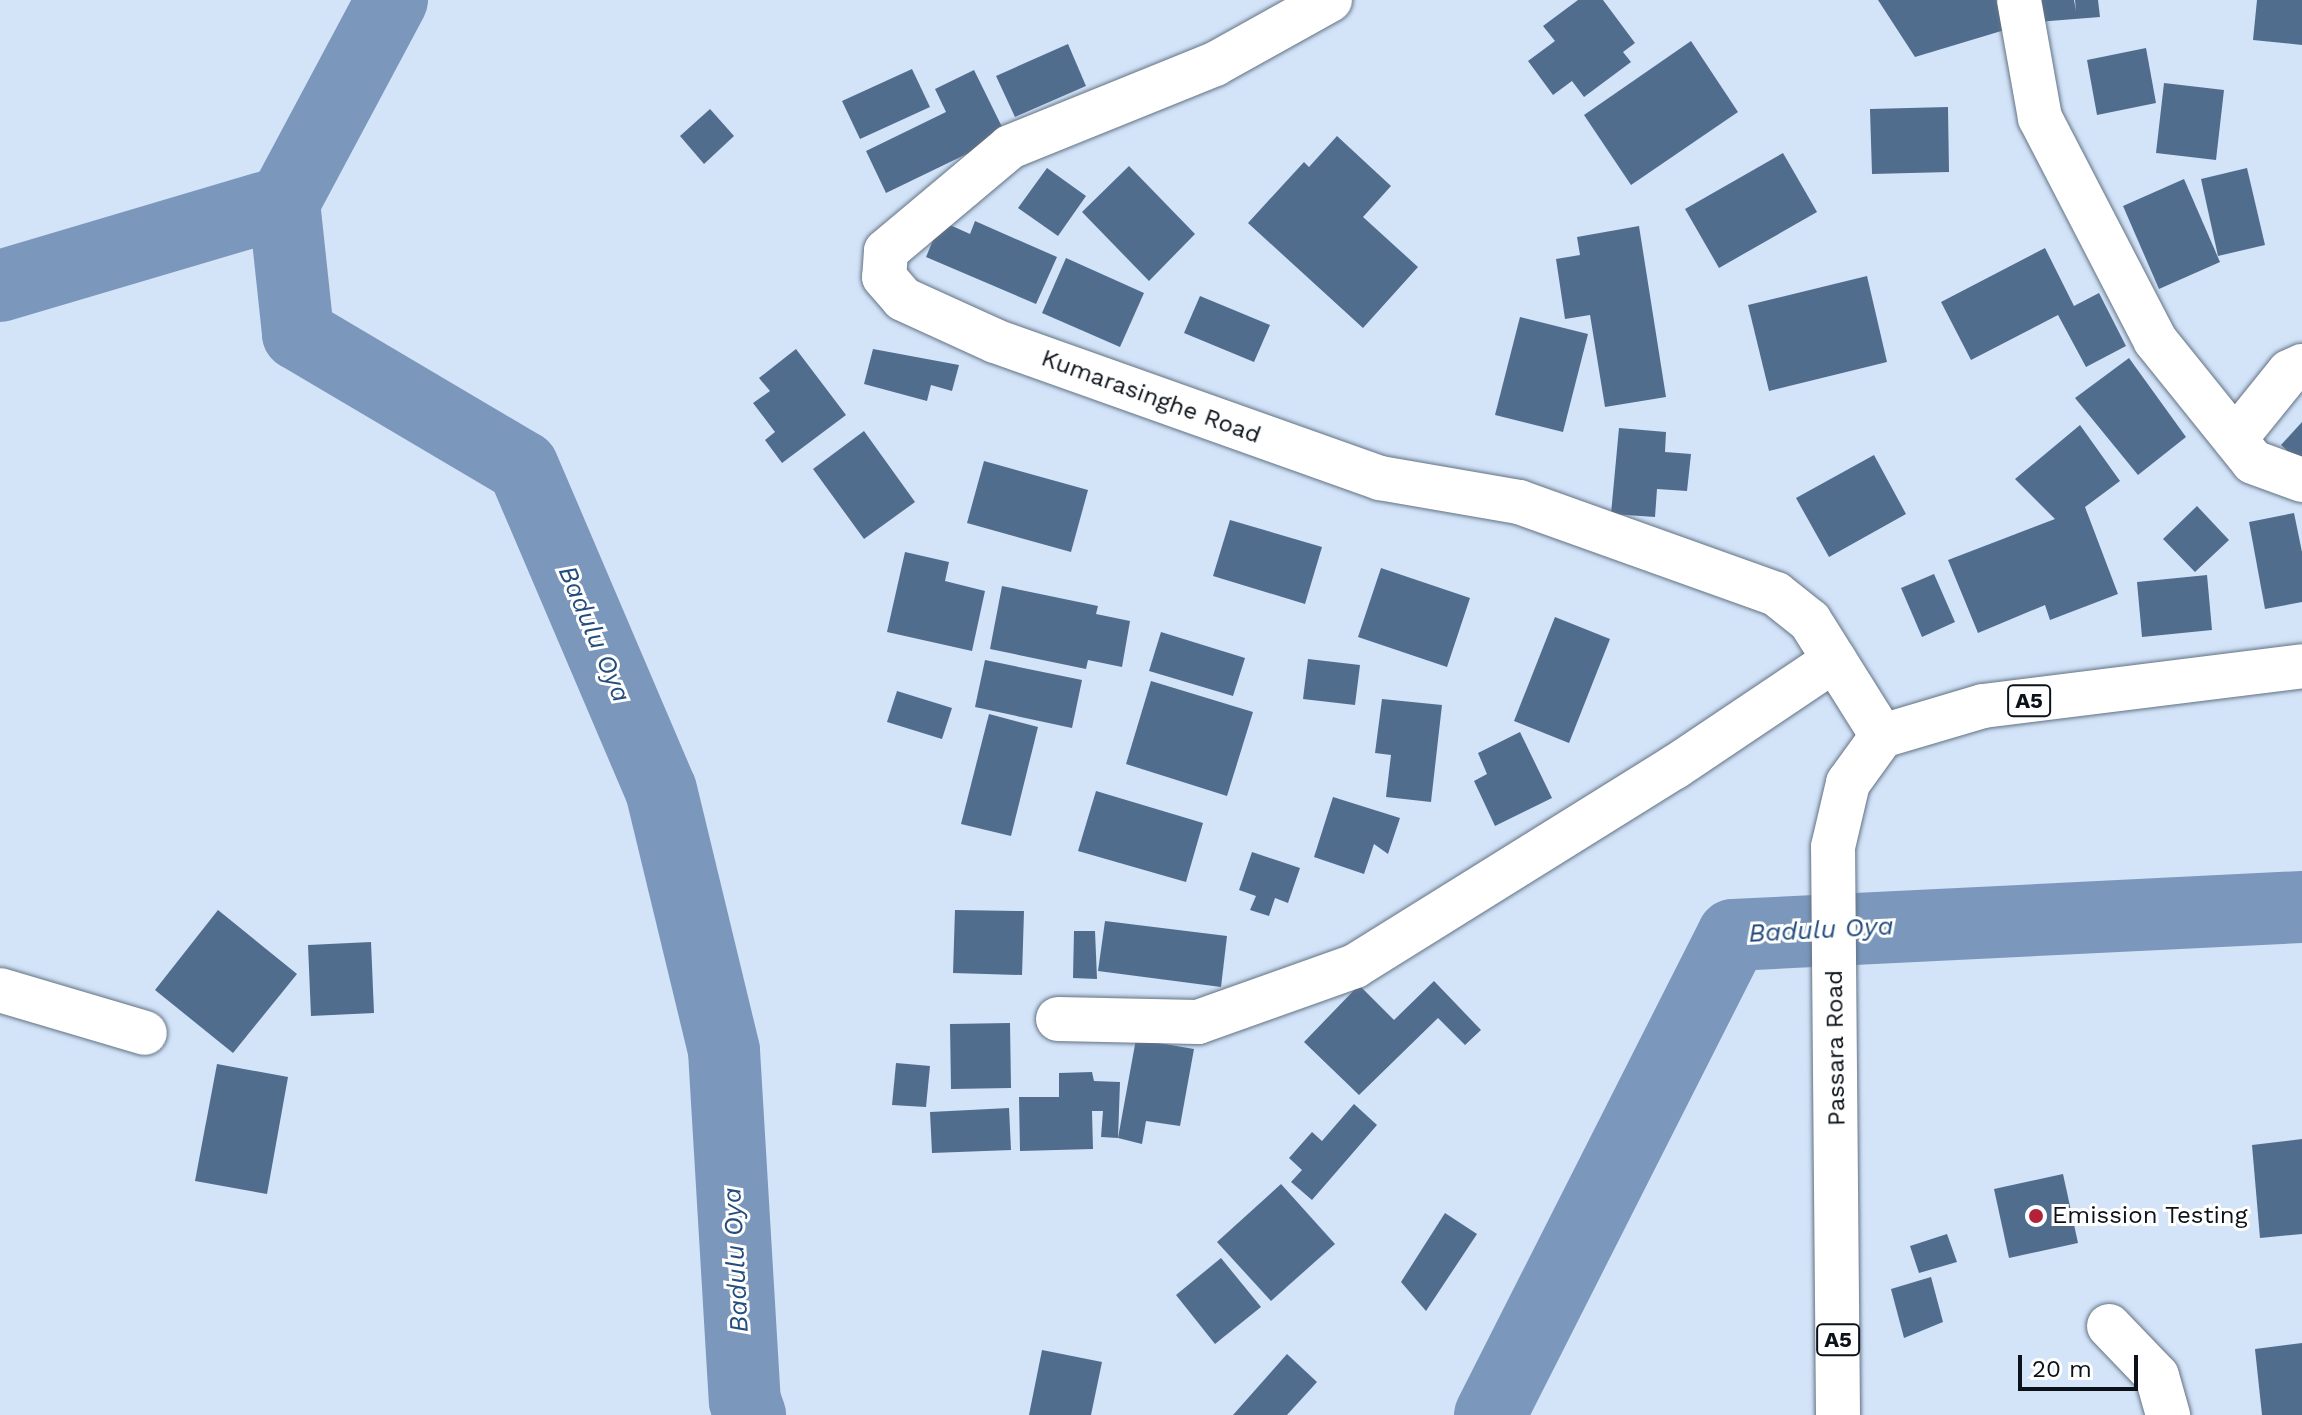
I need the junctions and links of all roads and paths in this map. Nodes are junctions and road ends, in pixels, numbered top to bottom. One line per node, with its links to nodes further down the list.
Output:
1 (1330, 0): 6 (main road, Kumarasinghe Road)
2 (2019, 0): 4 (main road)
3 (2302, 366): 4 (main road)
4 (2235, 439): 5 (main road)
5 (2302, 480)
6 (1834, 660): 8 (main road, Kumarasinghe Road); 10 (main road)
7 (2302, 666): 8 (main road, A5)
8 (1882, 736): 13 (main road, Passara Road / A5)
9 (0, 990): 11 (main road)
10 (1058, 1019)
11 (145, 1033)
12 (2109, 1326): 14 (main road)
13 (1838, 1415)
14 (2168, 1415)

